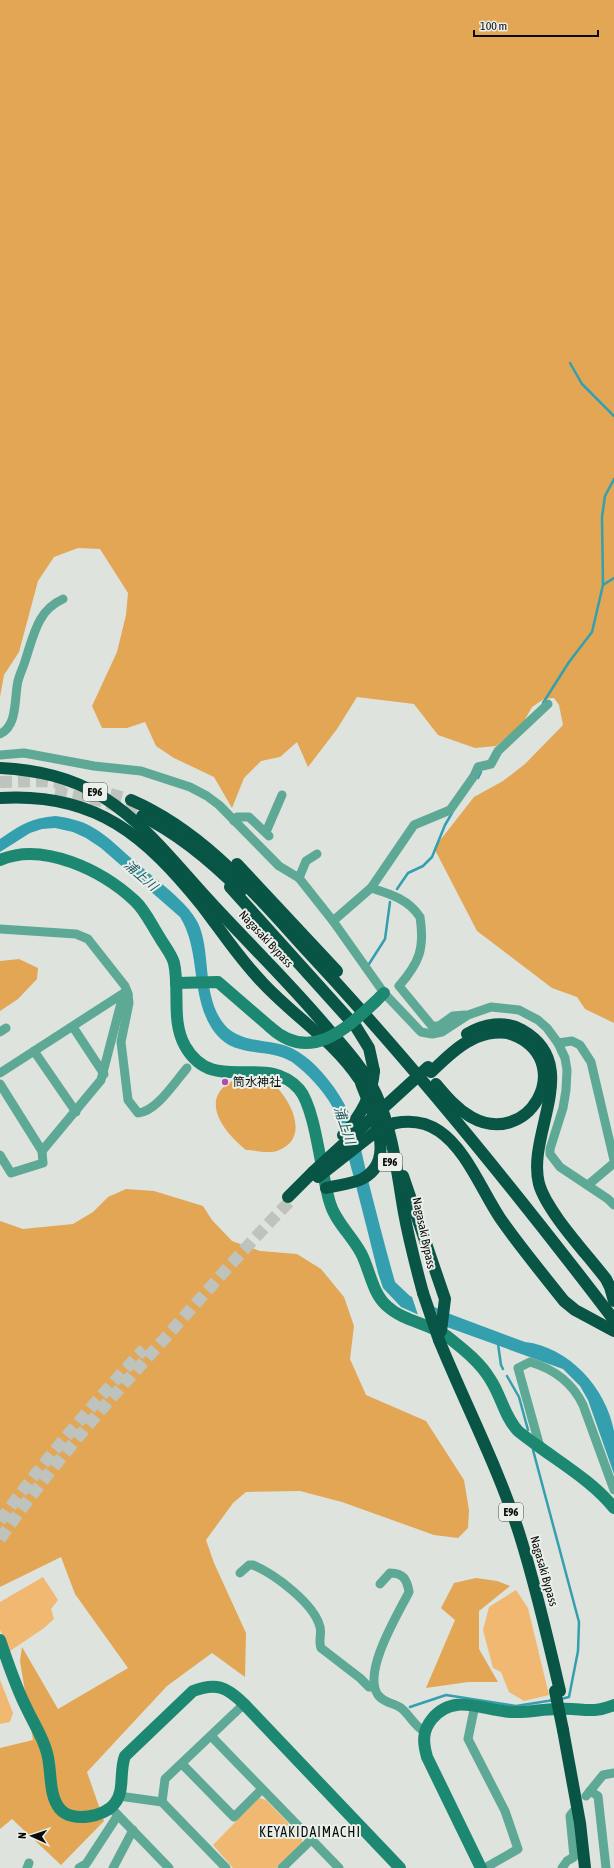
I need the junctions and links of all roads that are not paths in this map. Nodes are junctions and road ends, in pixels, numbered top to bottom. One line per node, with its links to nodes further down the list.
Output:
1 (63, 599): 3 (street)
2 (548, 704): 18 (street)
3 (0, 734)
4 (0, 755): 12 (street)
5 (0, 768): 35 (highway, Nagasaki Bypass / E96)
6 (0, 791): 7 (highway)
7 (55, 792)
8 (282, 796): 12 (street)
9 (0, 798): 32 (highway, Nagasaki Bypass / E96)
10 (131, 800): 13 (highway, Nagasaki Bypass)
11 (142, 816): 15 (highway, Nagasaki Bypass)
12 (234, 821): 17 (street)
13 (176, 824): 29 (highway); 46 (highway, Nagasaki Bypass)
14 (317, 854): 17 (street)
15 (201, 855): 39 (highway, bridge); 47 (highway, Nagasaki Bypass)
16 (0, 860): 21 (street)
17 (299, 878): 19 (street)
18 (371, 888): 19 (street); 24 (street)
19 (333, 920): 23 (street)
20 (0, 929): 22 (street)
21 (181, 982): 23 (street, bridge); 41 (street)
22 (128, 992): 25 (street); 28 (street); 31 (street)
23 (384, 993): 24 (street)
24 (468, 1015): 26 (street)
25 (73, 1027): 27 (street); 31 (street)
26 (558, 1043): 38 (street); 40 (street)
27 (34, 1051): 30 (street); 34 (street)
28 (186, 1068)
29 (429, 1069): 39 (highway, bridge); 45 (highway)
30 (0, 1073)
31 (104, 1074): 34 (street)
32 (361, 1083): 41 (highway); 44 (highway, Nagasaki Bypass / E96)
33 (1, 1090): 36 (street)
34 (76, 1112): 36 (street)
35 (393, 1150): 44 (highway, Nagasaki Bypass / E96); 48 (highway)
36 (42, 1151): 37 (street)
37 (0, 1155)
38 (614, 1162): 40 (street)
39 (315, 1175): 42 (highway); 47 (highway, bridge)
40 (588, 1186): 43 (street)
41 (326, 1188): 48 (street)
42 (290, 1198)
43 (614, 1205)
44 (421, 1294): 48 (highway, Nagasaki Bypass / E96)
45 (614, 1301)
46 (614, 1320)
47 (614, 1331)
48 (439, 1335): 49 (street); 59 (highway, Nagasaki Bypass / E96, bridge)
49 (540, 1447): 50 (street); 51 (street)
50 (614, 1490)
51 (614, 1508)
52 (240, 1574): 55 (street)
53 (380, 1584): 55 (street)
54 (0, 1640): 67 (street)
55 (374, 1687): 60 (street)
56 (244, 1704): 61 (street); 65 (street); 77 (street)
57 (475, 1705): 58 (street); 60 (street); 79 (street)
58 (614, 1705)
59 (566, 1730): 81 (highway, Nagasaki Bypass / E96); 82 (highway, Nagasaki Bypass / E96)
60 (425, 1732): 78 (street)
61 (211, 1736): 62 (street); 64 (street)
62 (182, 1764): 64 (street); 66 (street)
63 (614, 1774): 83 (street)
64 (262, 1789): 70 (street)
65 (119, 1796): 66 (street); 67 (street)
66 (162, 1802): 74 (street)
67 (114, 1812): 69 (street); 71 (street)
68 (573, 1812): 80 (street)
69 (133, 1830): 72 (street); 73 (street)
70 (311, 1840): 75 (street); 76 (street)
71 (79, 1868)
72 (113, 1868)
73 (169, 1868)
74 (226, 1868)
75 (282, 1868)
76 (339, 1868)
77 (400, 1868)
78 (482, 1868)
79 (485, 1868)
80 (562, 1868)
81 (585, 1868)
82 (590, 1868)
83 (606, 1868)

